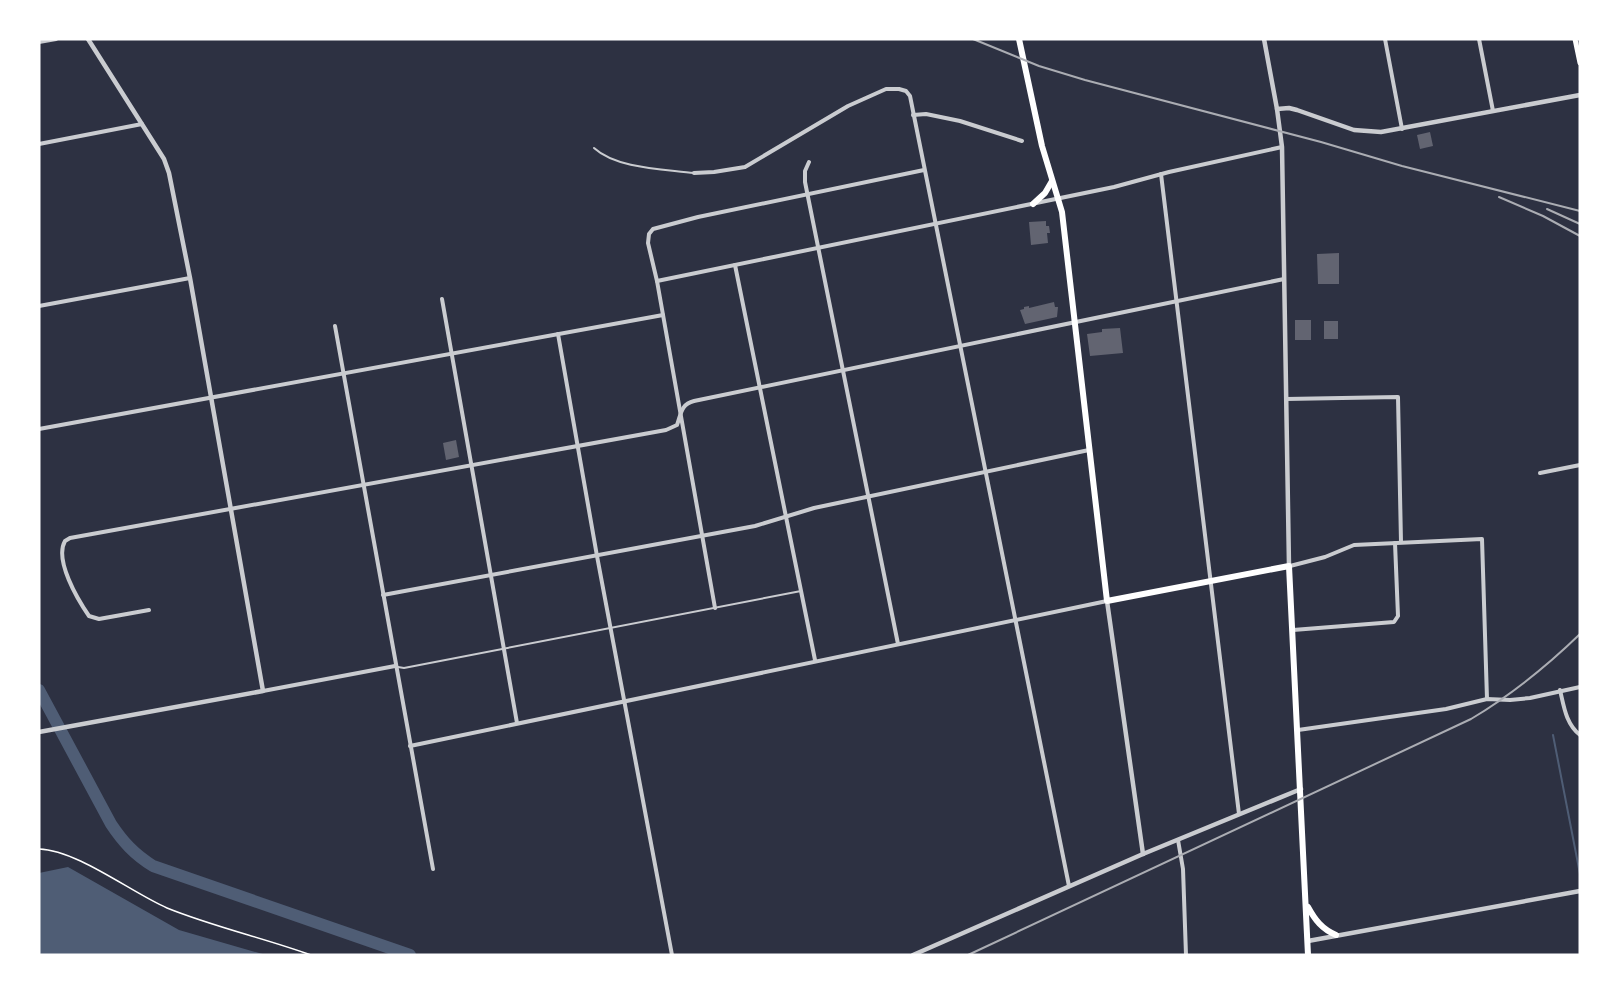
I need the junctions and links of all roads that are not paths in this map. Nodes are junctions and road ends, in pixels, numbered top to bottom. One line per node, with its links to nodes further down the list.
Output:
1 (56, 39): 8 (street)
2 (88, 39): 14 (street)
3 (1019, 39): 24 (main road)
4 (1264, 39): 11 (street)
5 (1385, 39): 15 (street)
6 (1479, 39): 12 (street)
7 (1575, 39): 9 (main road)
8 (39, 42)
9 (1580, 63)
10 (1580, 95): 12 (street)
11 (1277, 109): 15 (street); 18 (street)
12 (1493, 111): 15 (street)
13 (913, 115): 16 (street); 21 (street); 22 (street)
14 (142, 124): 17 (street); 31 (street)
15 (1402, 129)
16 (1022, 141)
17 (39, 144)
18 (1282, 147): 23 (street); 32 (street)
19 (594, 148): 22 (lane)
20 (809, 162): 25 (street)
21 (924, 170): 25 (street); 28 (street)
22 (694, 173)
23 (1161, 174): 26 (street); 35 (street)
24 (1052, 181): 26 (main road); 27 (main road)
25 (807, 195): 29 (street); 33 (street)
26 (1058, 199): 27 (street); 38 (main road)
27 (1033, 204): 28 (street)
28 (935, 224): 29 (street); 41 (street)
29 (818, 248): 30 (street); 43 (street)
30 (735, 265): 33 (street); 45 (street)
31 (190, 278): 36 (street); 46 (street)
32 (1284, 279): 35 (street); 47 (street)
33 (657, 281): 37 (street)
34 (442, 299): 42 (street)
35 (1176, 302): 38 (street); 66 (street)
36 (39, 306)
37 (663, 315): 40 (street); 48 (street)
38 (1074, 323): 41 (street); 51 (main road)
39 (334, 326): 44 (street)
40 (558, 334): 42 (street); 50 (street)
41 (960, 347): 43 (street); 54 (street)
42 (451, 354): 44 (street); 52 (street)
43 (842, 371): 45 (street); 57 (street)
44 (345, 373): 46 (street); 56 (street)
45 (760, 388): 48 (street); 59 (street)
46 (212, 398): 49 (street); 58 (street)
47 (1286, 399): 61 (street); 64 (street)
48 (680, 415): 50 (street); 60 (street)
49 (39, 429)
50 (578, 446): 52 (street); 63 (street)
51 (1089, 450): 54 (street); 69 (main road)
52 (471, 465): 56 (street); 65 (street)
53 (1580, 465): 55 (street)
54 (985, 472): 57 (street); 72 (street)
55 (1540, 473)
56 (363, 484): 58 (street); 68 (street)
57 (868, 496): 59 (street); 75 (street)
58 (231, 508): 71 (street); 81 (street)
59 (787, 516): 60 (street); 67 (street)
60 (702, 536): 63 (street); 70 (street)
61 (1401, 542): 62 (street); 82 (street)
62 (1395, 543): 64 (street); 74 (street)
63 (597, 556): 65 (street); 73 (street)
64 (1289, 566): 66 (main road); 74 (main road)
65 (490, 575): 68 (street); 76 (street)
66 (1209, 581): 69 (main road); 90 (street)
67 (801, 591): 70 (lane); 77 (street)
68 (383, 595): 78 (street)
69 (1107, 601): 72 (street); 92 (street)
70 (715, 608): 73 (lane)
71 (149, 610)
72 (1014, 620): 75 (street); 94 (street)
73 (610, 628): 76 (lane); 83 (street)
74 (1293, 630): 85 (main road)
75 (898, 644): 77 (street)
76 (503, 649): 78 (lane); 84 (street)
77 (815, 660): 83 (street)
78 (395, 666): 81 (street); 88 (street)
79 (1580, 687): 80 (street)
80 (1560, 690): 82 (street); 87 (street)
81 (263, 691): 86 (street)
82 (1487, 699): 85 (street)
83 (624, 700): 84 (street); 99 (street)
84 (517, 723): 88 (street)
85 (1298, 730): 89 (main road)
86 (42, 731)
87 (1580, 735)
88 (410, 746): 93 (street)
89 (1301, 789): 90 (street); 96 (main road)
90 (1239, 814): 91 (street)
91 (1178, 839): 92 (street); 101 (street)
92 (1143, 854): 94 (street)
93 (433, 869)
94 (1069, 886): 100 (street)
95 (1580, 891): 97 (street)
96 (1306, 902): 97 (main road); 98 (main road)
97 (1336, 935): 98 (street)
98 (1308, 941): 102 (main road)
99 (672, 955)
100 (913, 955)
101 (1186, 955)
102 (1308, 955)

